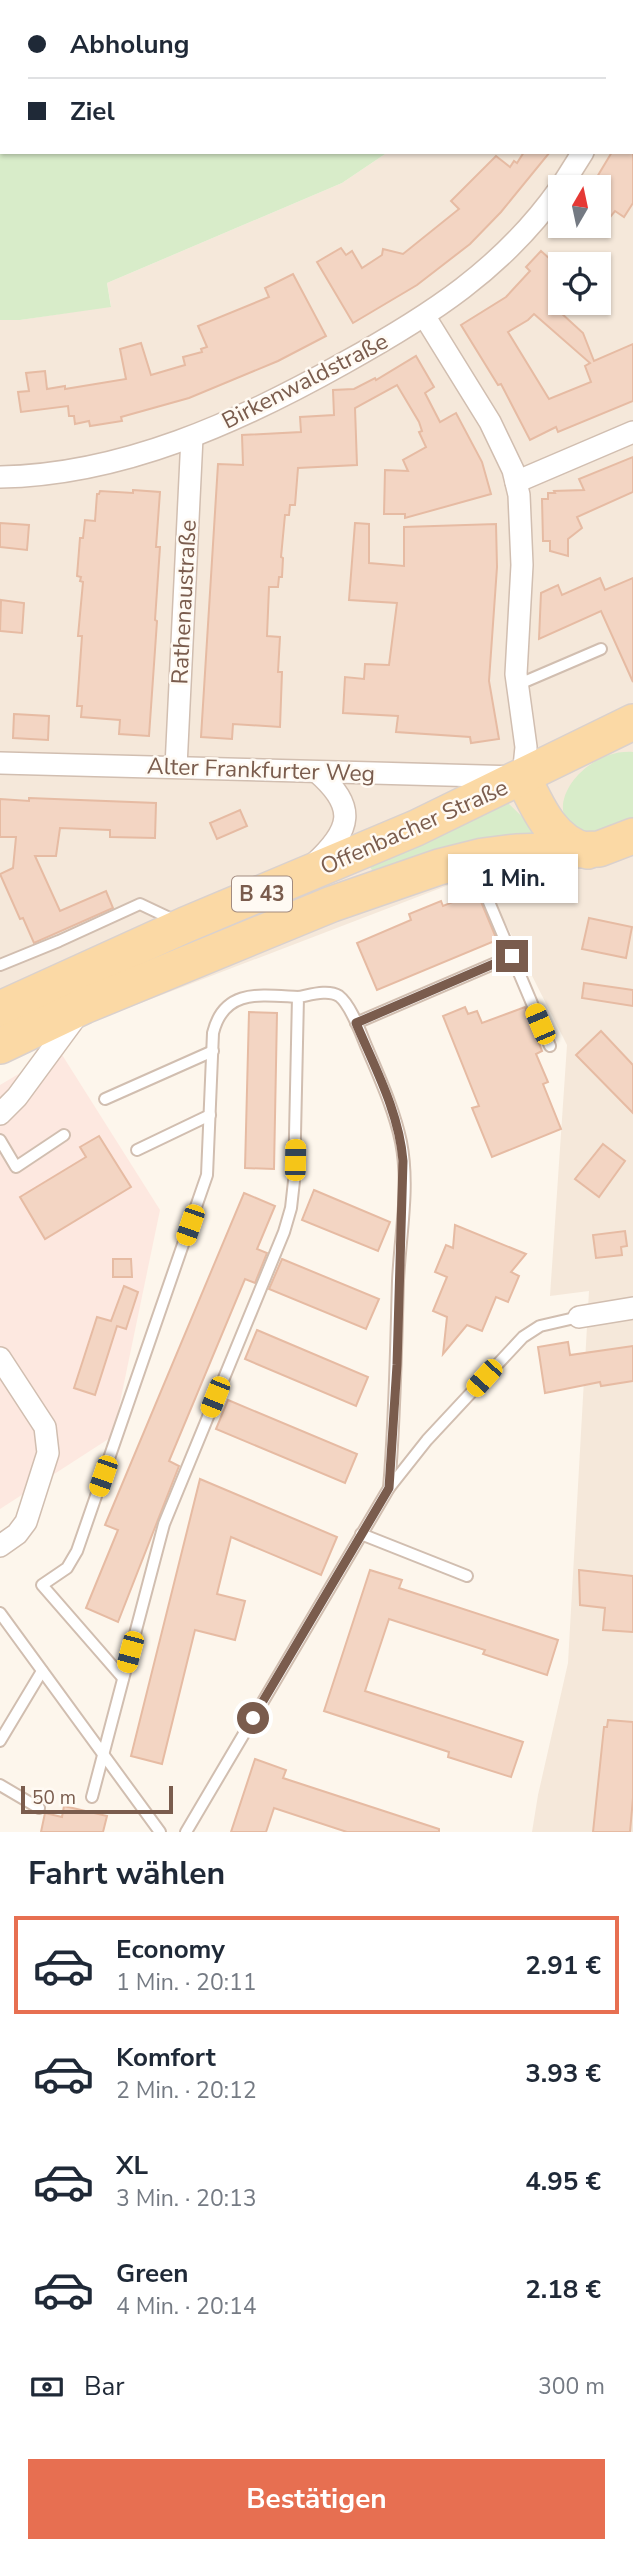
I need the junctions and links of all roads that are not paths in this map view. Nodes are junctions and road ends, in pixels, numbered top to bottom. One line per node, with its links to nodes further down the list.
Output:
1 (582, 154): 2 (street, Birkenwaldstraße)
2 (568, 175)
3 (548, 203): 4 (street, Birkenwaldstraße)
4 (425, 317): 6 (street, Birkenwaldstraße); 8 (street)
5 (633, 432): 8 (street)
6 (192, 436): 7 (street, Birkenwaldstraße); 13 (street, Rathenaustraße)
7 (0, 477)
8 (516, 482): 10 (street)
9 (601, 649): 10 (lane)
10 (517, 685): 15 (street)
11 (626, 730): 15 (main road, Offenbacher Straße / B 43)
12 (0, 763): 13 (street, Alter Frankfurter Weg)
13 (176, 766): 14 (street, Alter Frankfurter Weg)
14 (317, 772): 15 (street, Alter Frankfurter Weg); 19 (street)
15 (523, 778): 17 (main road); 19 (main road, Offenbacher Straße / B 43)
16 (633, 836): 17 (main road, Offenbacher Straße)
17 (584, 851): 18 (main road); 25 (main road, Offenbacher Straße / B 43)
18 (633, 859)
19 (297, 880): 21 (main road, Offenbacher Straße / B 43)
20 (489, 902): 22 (lane)
21 (185, 926): 23 (lane); 26 (main road, Offenbacher Straße / B 43)
22 (512, 956): 27 (lane); 29 (lane)
23 (0, 965)
24 (298, 997): 27 (lane); 30 (lane); 46 (lane)
25 (84, 1006): 28 (main road, Offenbacher Straße / B 43); 32 (street)
26 (0, 1009)
27 (356, 1023): 40 (lane)
28 (0, 1046)
29 (550, 1046)
30 (213, 1051): 31 (lane); 33 (lane)
31 (105, 1098)
32 (0, 1114)
33 (210, 1115): 36 (lane); 46 (lane)
34 (64, 1135): 35 (lane)
35 (0, 1140)
36 (137, 1150)
37 (633, 1308): 38 (street)
38 (579, 1317): 40 (lane)
39 (0, 1358): 42 (street)
40 (389, 1488): 41 (lane)
41 (361, 1534): 43 (lane); 53 (lane)
42 (0, 1546)
43 (467, 1576)
44 (0, 1613): 45 (lane)
45 (42, 1671): 47 (lane); 48 (lane)
46 (123, 1678): 48 (lane)
47 (0, 1741)
48 (103, 1756): 50 (lane); 52 (lane)
49 (0, 1785): 51 (lane)
50 (92, 1797)
51 (39, 1808)
52 (160, 1832)
53 (186, 1832)

